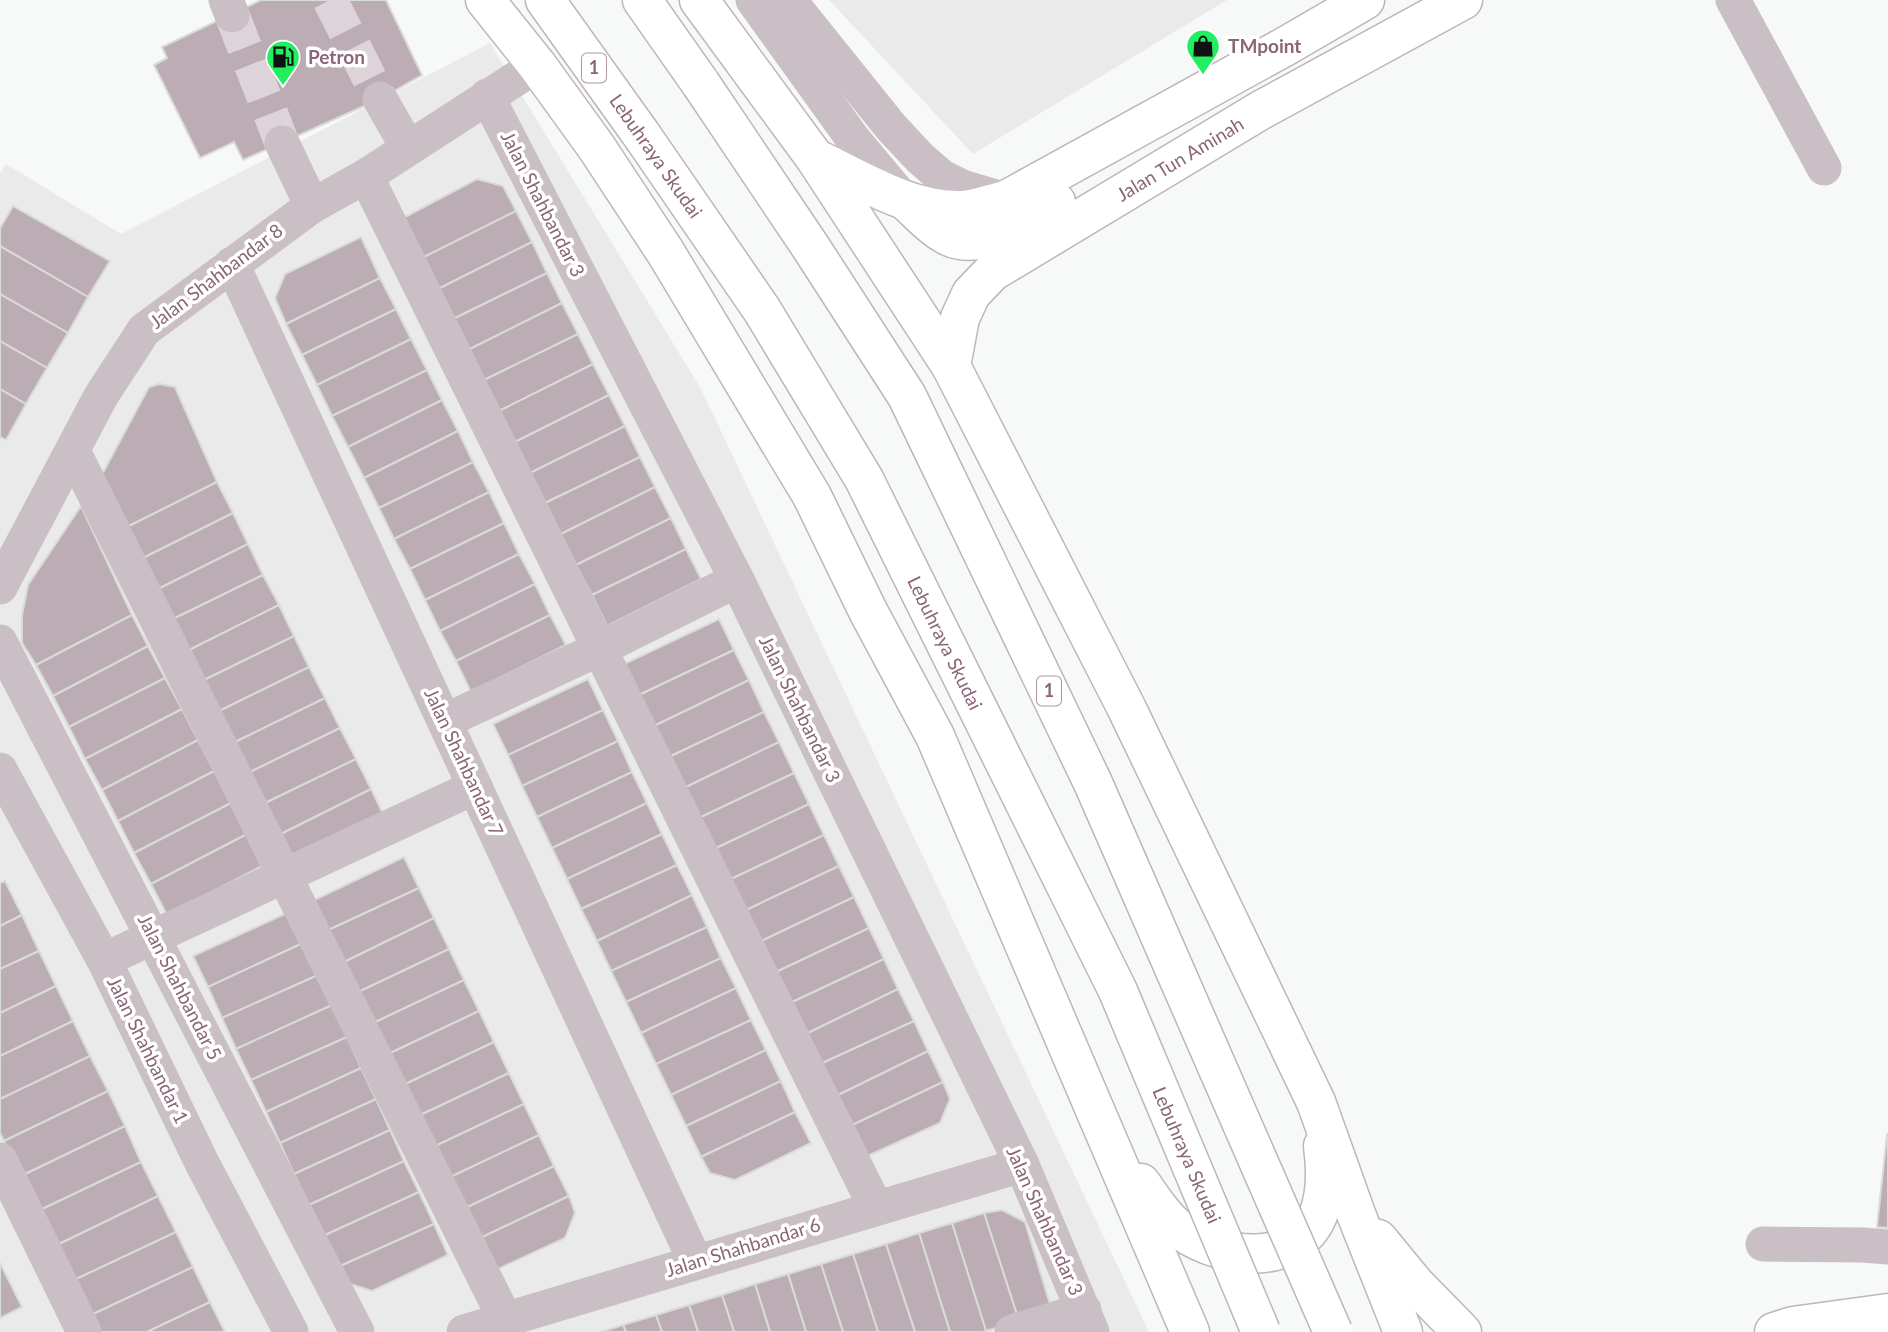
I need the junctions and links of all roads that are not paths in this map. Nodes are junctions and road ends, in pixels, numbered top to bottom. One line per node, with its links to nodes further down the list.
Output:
1 (485, 0): 10 (main road)
2 (545, 0): 53 (main road, Lebuhraya Skudai / 1, bridge)
3 (642, 0): 54 (main road, 1, bridge)
4 (699, 0): 16 (main road)
5 (753, 0): 19 (street)
6 (789, 0): 20 (street)
7 (1365, 0): 20 (main road)
8 (1463, 0): 13 (main road, Jalan Tun Aminah)
9 (1733, 0): 17 (street)
10 (537, 65): 11 (street, Jalan Shahbandar 8); 36 (main road)
11 (488, 96): 15 (street, Jalan Shahbandar 8); 25 (street, Jalan Shahbandar 3)
12 (380, 99): 15 (street)
13 (1261, 110): 19 (main road); 23 (main road, Jalan Tun Aminah)
14 (282, 143): 21 (street)
15 (408, 148): 18 (street, Jalan Shahbandar 8)
16 (815, 158): 19 (main road); 23 (main road)
17 (1824, 167)
18 (366, 176): 21 (street, Jalan Shahbandar 8); 28 (street)
19 (904, 200): 20 (main road)
20 (1006, 200)
21 (312, 206): 22 (street, Jalan Shahbandar 8)
22 (232, 264): 24 (street, Jalan Shahbandar 8); 29 (street, Jalan Shahbandar 7)
23 (951, 366): 35 (main road)
24 (73, 451): 26 (street, Jalan Shahbandar 8); 32 (street)
25 (737, 580): 28 (street); 38 (street, Jalan Shahbandar 3)
26 (0, 587)
27 (0, 642): 33 (street, Jalan Shahbandar 5)
28 (601, 648): 29 (street); 39 (street)
29 (445, 721): 31 (street, Jalan Shahbandar 7)
30 (0, 770): 34 (street, Jalan Shahbandar 1)
31 (475, 786): 32 (street); 43 (street, Jalan Shahbandar 7)
32 (283, 877): 33 (street); 45 (street)
33 (154, 937): 34 (street); 49 (street, Jalan Shahbandar 5)
34 (104, 960): 48 (street, Jalan Shahbandar 1)
35 (1316, 1102): 36 (main road); 40 (main road)
36 (1107, 1134): 52 (main road)
37 (0, 1160): 47 (street)
38 (1022, 1165): 39 (street, Jalan Shahbandar 6); 46 (street, Jalan Shahbandar 3)
39 (876, 1208): 43 (street, Jalan Shahbandar 6)
40 (1356, 1214): 55 (main road); 56 (main road)
41 (1763, 1244): 42 (street)
42 (1888, 1247)
43 (695, 1261): 45 (street, Jalan Shahbandar 6)
44 (1888, 1313): 57 (main road)
45 (505, 1319): 50 (street, Jalan Shahbandar 6)
46 (1088, 1321): 51 (street)
47 (84, 1332)
48 (291, 1332)
49 (357, 1332)
50 (464, 1332)
51 (1012, 1332)
52 (1190, 1332)
53 (1261, 1332)
54 (1333, 1332)
55 (1403, 1332)
56 (1462, 1332)
57 (1774, 1332)

